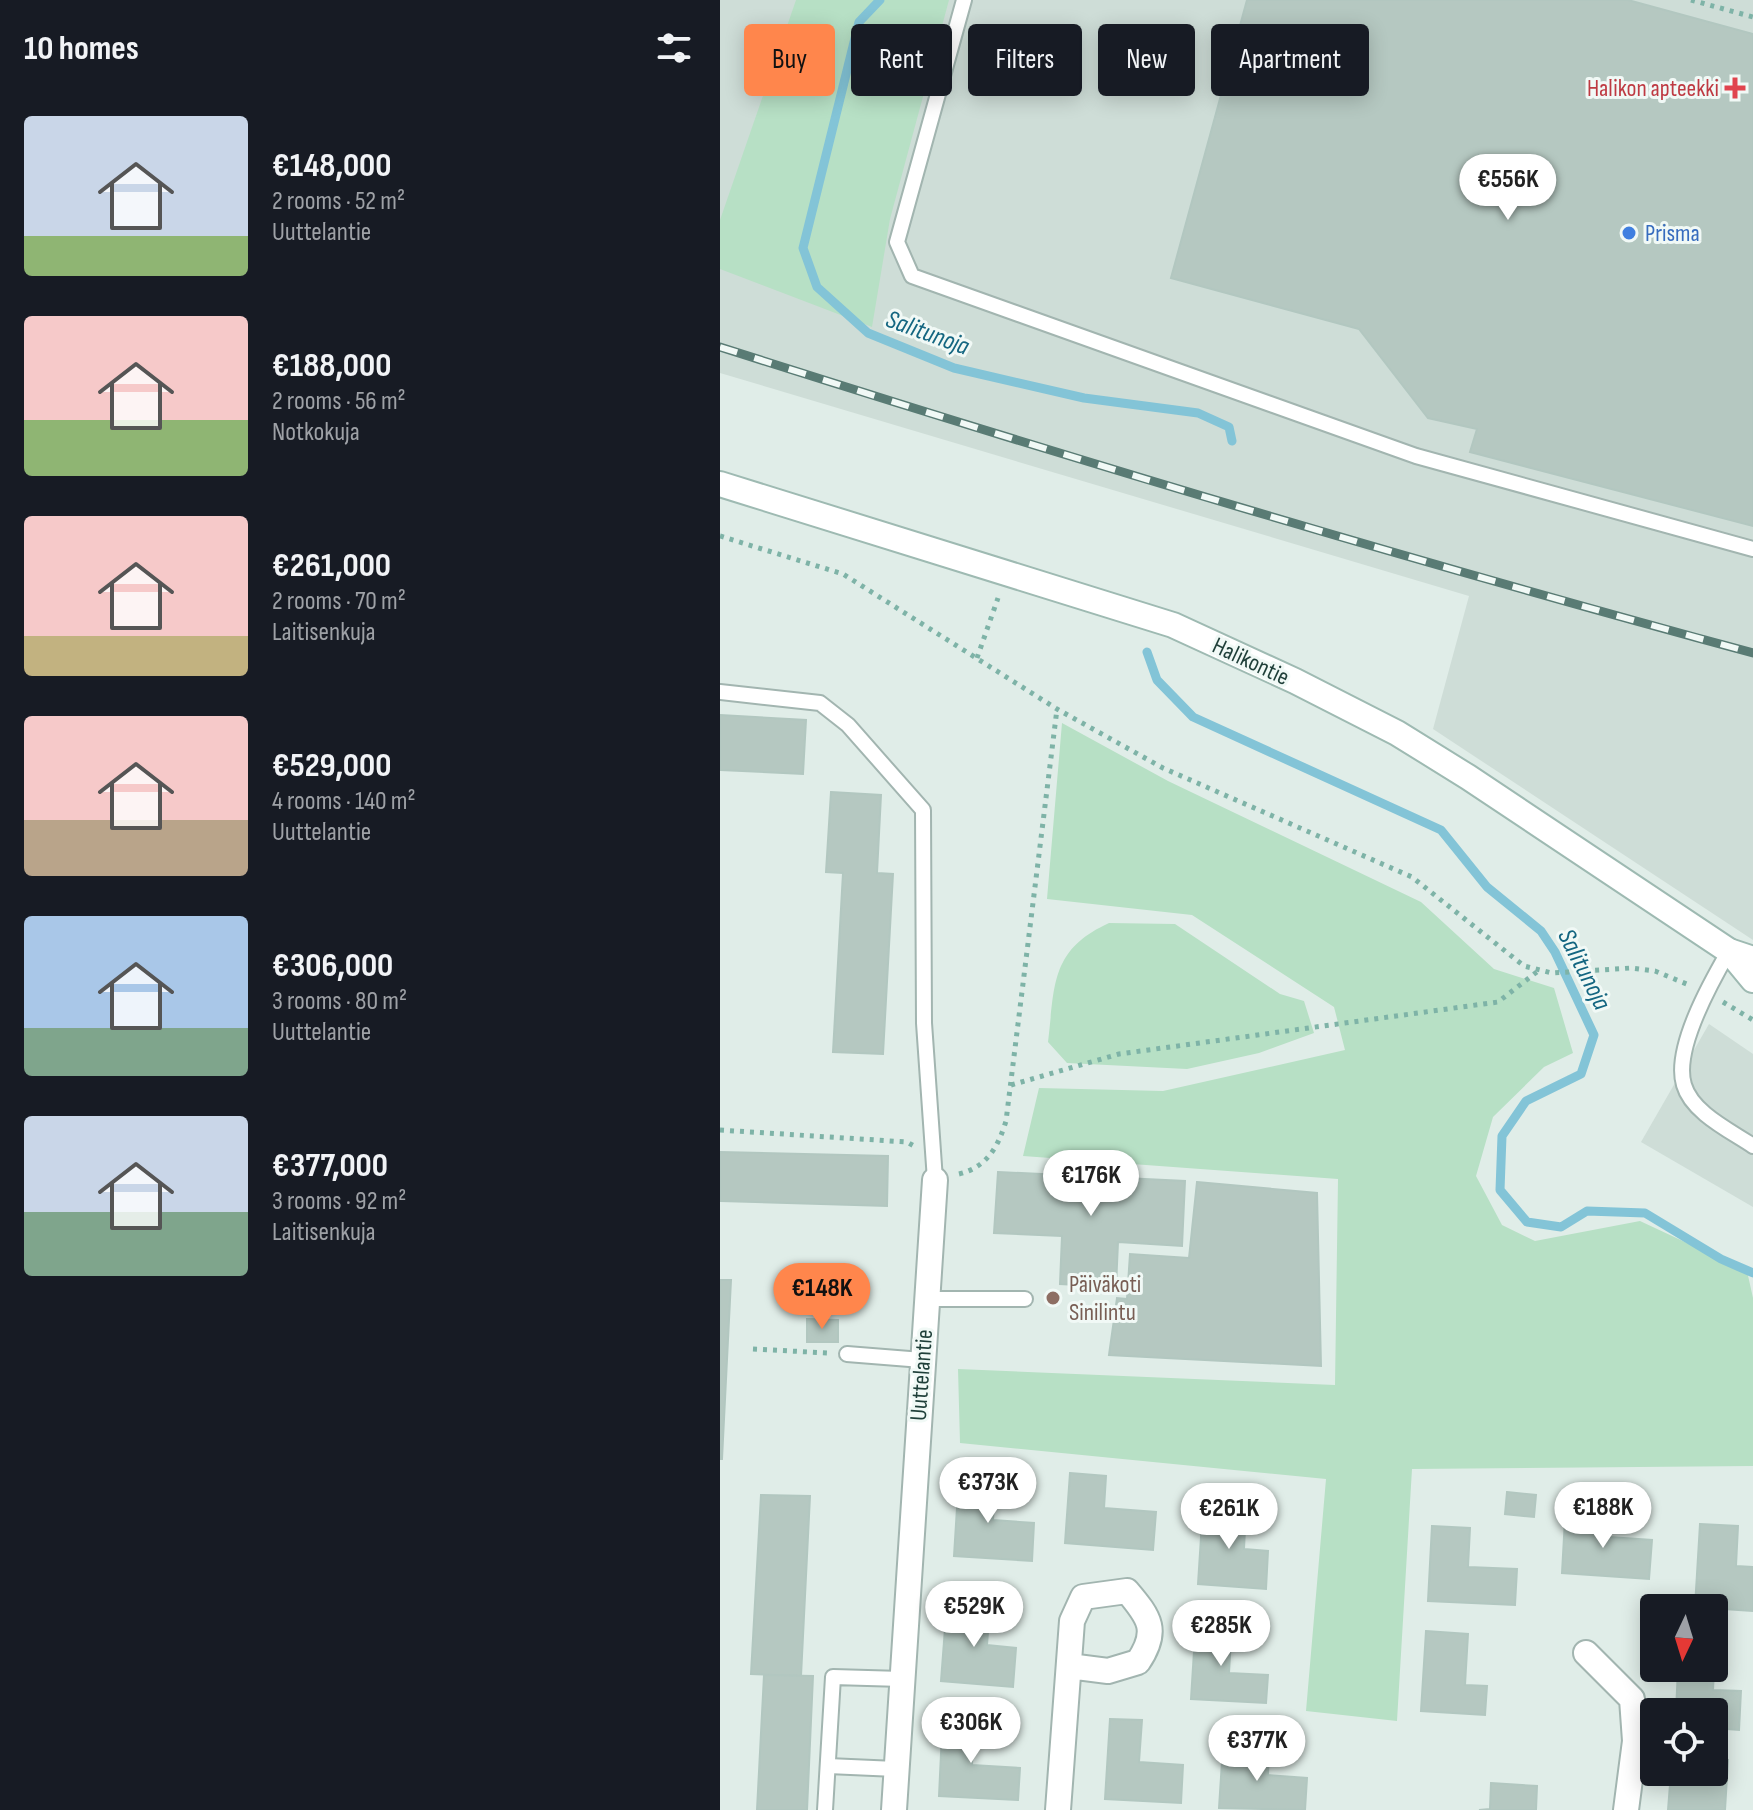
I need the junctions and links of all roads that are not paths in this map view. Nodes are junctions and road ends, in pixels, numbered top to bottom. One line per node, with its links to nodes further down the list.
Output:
1 (964, 0): 3 (lane)
2 (720, 484): 5 (main road, Halikontie)
3 (1753, 549)
4 (720, 692): 9 (lane)
5 (1729, 951): 6 (main road, Halikontie); 7 (main road, Halikontie); 8 (lane)
6 (1753, 959)
7 (1753, 980)
8 (1753, 1146)
9 (935, 1180): 10 (main road, Uuttelantie)
10 (926, 1299): 11 (lane); 13 (main road, Uuttelantie)
11 (1025, 1299)
12 (847, 1354): 13 (lane)
13 (922, 1360): 16 (main road, Uuttelantie)
14 (1586, 1653): 22 (main road)
15 (1069, 1666): 21 (main road)
16 (902, 1679): 17 (lane); 18 (main road, Uuttelantie)
17 (828, 1766): 18 (lane); 19 (lane)
18 (896, 1769): 20 (main road, Uuttelantie)
19 (825, 1810)
20 (894, 1810)
21 (1058, 1810)
22 (1626, 1810)

